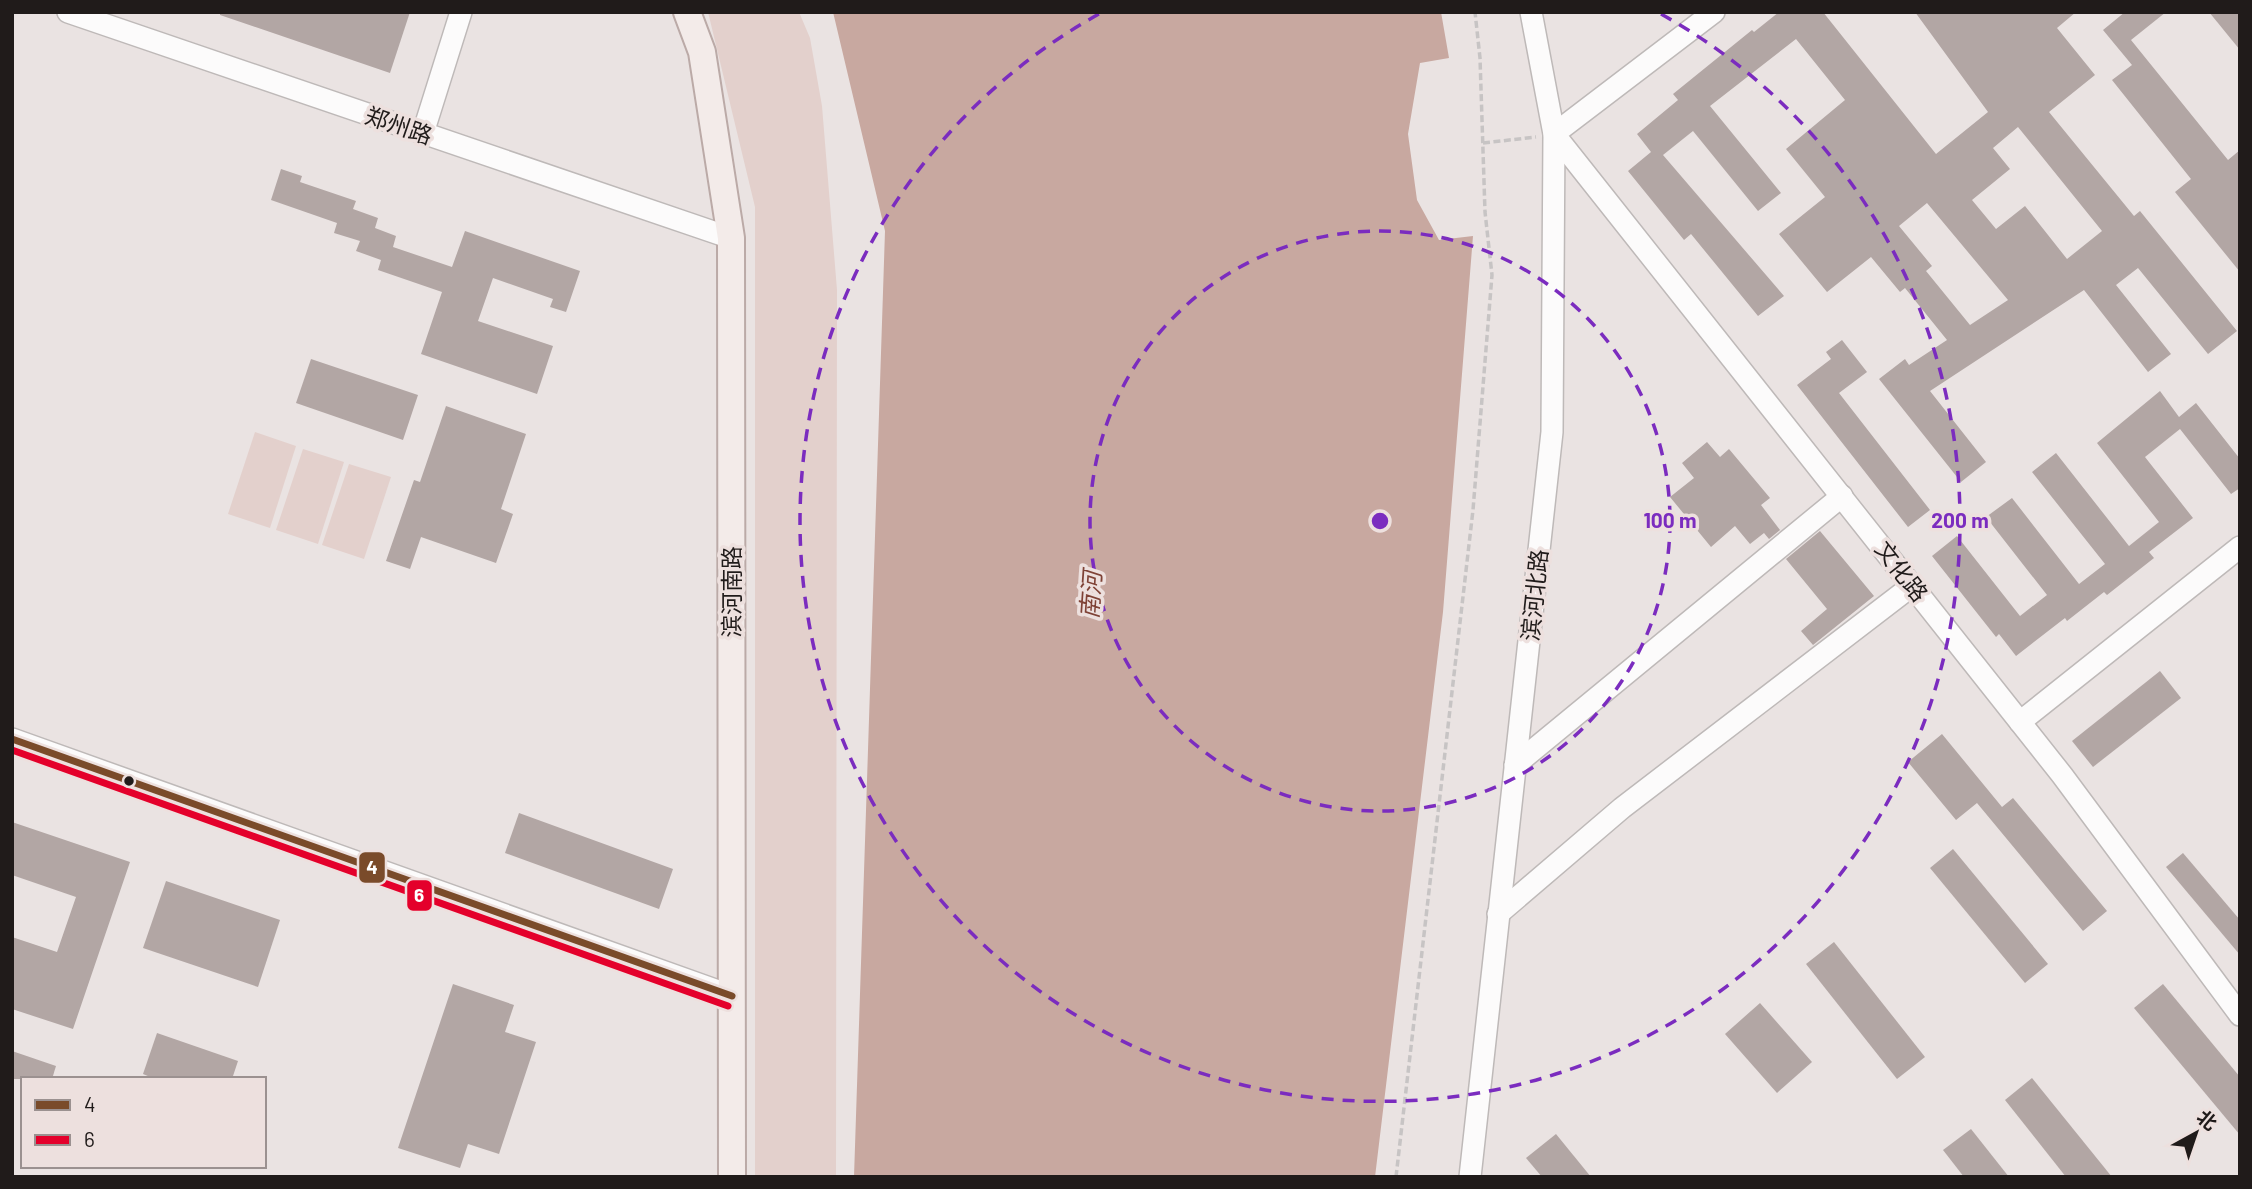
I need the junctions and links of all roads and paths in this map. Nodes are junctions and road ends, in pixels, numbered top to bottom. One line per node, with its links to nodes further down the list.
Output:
1 (68, 12): 7 (street, 郑州路)
2 (461, 12): 7 (street)
3 (688, 12): 10 (main road, 滨河南路)
4 (1475, 12): 9 (path)
5 (1531, 12): 8 (street, 滨河北路)
6 (1714, 12): 8 (street)
7 (423, 133): 10 (street, 郑州路)
8 (1554, 134): 9 (path); 11 (street, 文化路); 16 (street, 滨河北路)
9 (1483, 143): 21 (path)
10 (731, 238): 18 (main road, 滨河南路)
11 (1842, 496): 13 (street, 文化路); 16 (street)
12 (2240, 547): 14 (street)
13 (1913, 586): 14 (street, 文化路); 17 (street)
14 (2020, 722): 19 (street, 文化路)
15 (12, 738): 18 (street)
16 (1515, 765): 17 (street, 滨河北路)
17 (1498, 914): 22 (street, 滨河北路)
18 (732, 996): 20 (main road, 滨河南路)
19 (2240, 1015)
20 (732, 1177)
21 (1396, 1177)
22 (1470, 1177)

